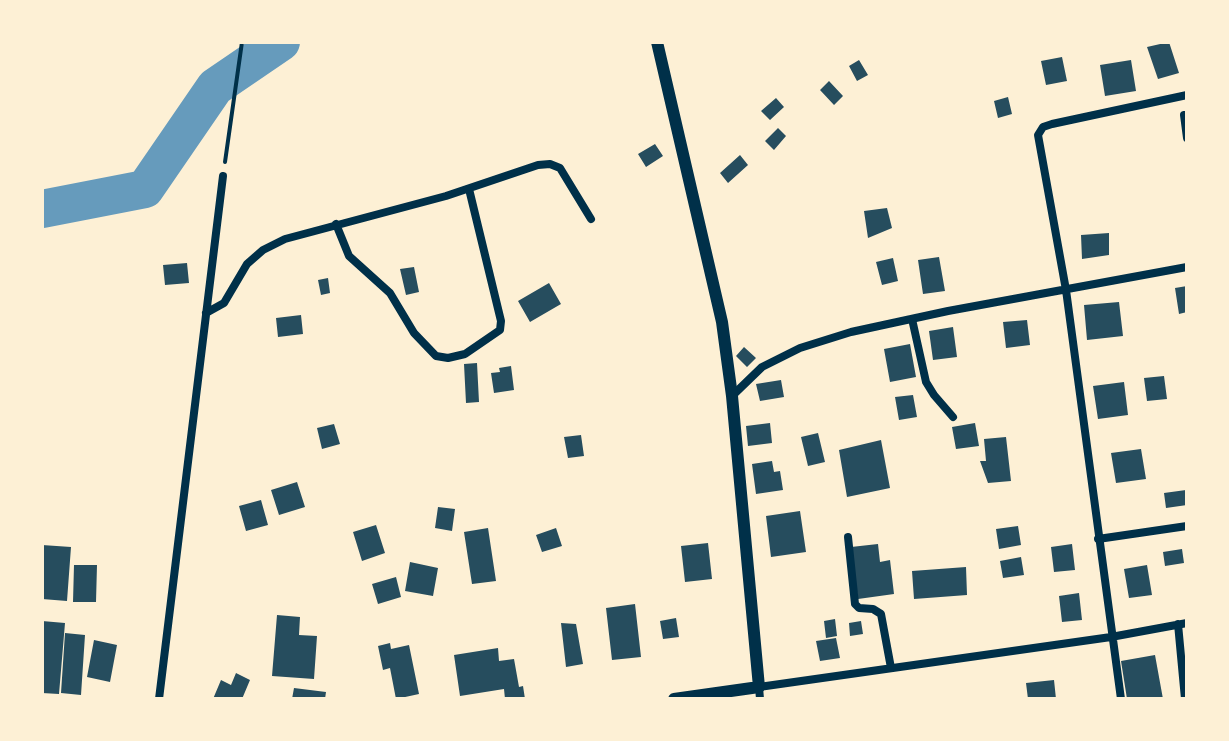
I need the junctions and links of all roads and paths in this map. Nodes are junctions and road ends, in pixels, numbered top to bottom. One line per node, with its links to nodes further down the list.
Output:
1 (242, 42): 6 (path)
2 (657, 42): 14 (street)
3 (1187, 95): 11 (street)
4 (1184, 115): 5 (street)
5 (1187, 138)
6 (223, 176): 12 (street)
7 (469, 189): 8 (street); 9 (street); 9 (street)
8 (591, 219)
9 (336, 224): 12 (street)
10 (1187, 267): 11 (street)
11 (1066, 290): 13 (street); 18 (street)
12 (206, 313): 23 (street)
13 (912, 319): 14 (street); 15 (street)
14 (732, 396): 22 (street)
15 (953, 417)
16 (1187, 526): 18 (street)
17 (848, 537): 21 (street)
18 (1098, 539): 20 (street)
19 (1182, 623): 20 (street); 26 (street)
20 (1111, 637): 21 (street); 25 (street)
21 (891, 668): 22 (street)
22 (760, 693): 24 (street)
23 (159, 699)
24 (674, 699)
25 (1121, 699)
26 (1185, 699)

